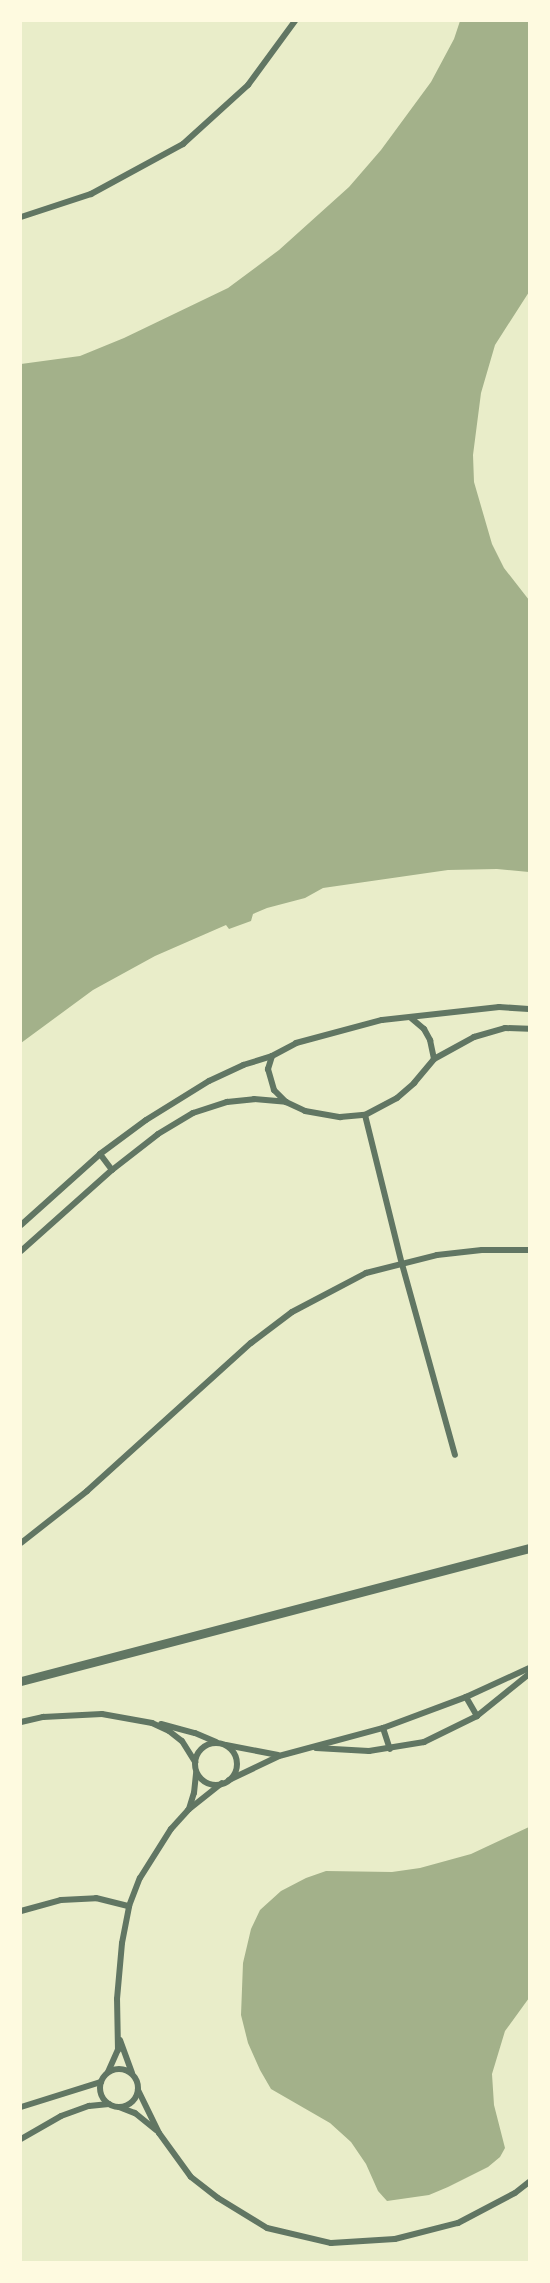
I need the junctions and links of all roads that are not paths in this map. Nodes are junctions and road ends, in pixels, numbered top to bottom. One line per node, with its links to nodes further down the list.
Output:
1 (295, 21): 2 (street)
2 (21, 217)
3 (529, 1009): 4 (street)
4 (411, 1018): 6 (street); 7 (street)
5 (529, 1029): 7 (street)
6 (272, 1056): 8 (street); 10 (street)
7 (434, 1059): 9 (street)
8 (286, 1102): 9 (street); 11 (street)
9 (365, 1115): 15 (street)
10 (100, 1154): 11 (street); 12 (street)
11 (112, 1170): 14 (street)
12 (21, 1225)
13 (529, 1250): 15 (street)
14 (21, 1251)
15 (402, 1264): 16 (street); 17 (street)
16 (455, 1455)
17 (21, 1543)
18 (529, 1548): 21 (street)
19 (529, 1668): 22 (street)
20 (529, 1674): 23 (street)
21 (21, 1681)
22 (466, 1697): 23 (street); 26 (street)
23 (477, 1716): 29 (street)
24 (21, 1722): 25 (street)
25 (152, 1723): 27 (street); 31 (street)
26 (383, 1728): 28 (street); 29 (street)
27 (220, 1744): 30 (street); 31 (street); 32 (street)
28 (309, 1748): 29 (street); 30 (street)
29 (390, 1749)
30 (279, 1755): 32 (street)
31 (195, 1765): 32 (street); 33 (street)
32 (225, 1782): 33 (street)
33 (189, 1810): 34 (street)
34 (129, 1906): 35 (street); 36 (street)
35 (21, 1911)
36 (119, 2036): 37 (street); 38 (street)
37 (108, 2072): 38 (street); 39 (street)
38 (132, 2074): 40 (street)
39 (101, 2082): 41 (street); 42 (street)
40 (138, 2090): 41 (street); 43 (street)
41 (113, 2105): 43 (street); 44 (street)
42 (21, 2107)
43 (159, 2133): 45 (street)
44 (23, 2135)
45 (529, 2182)

